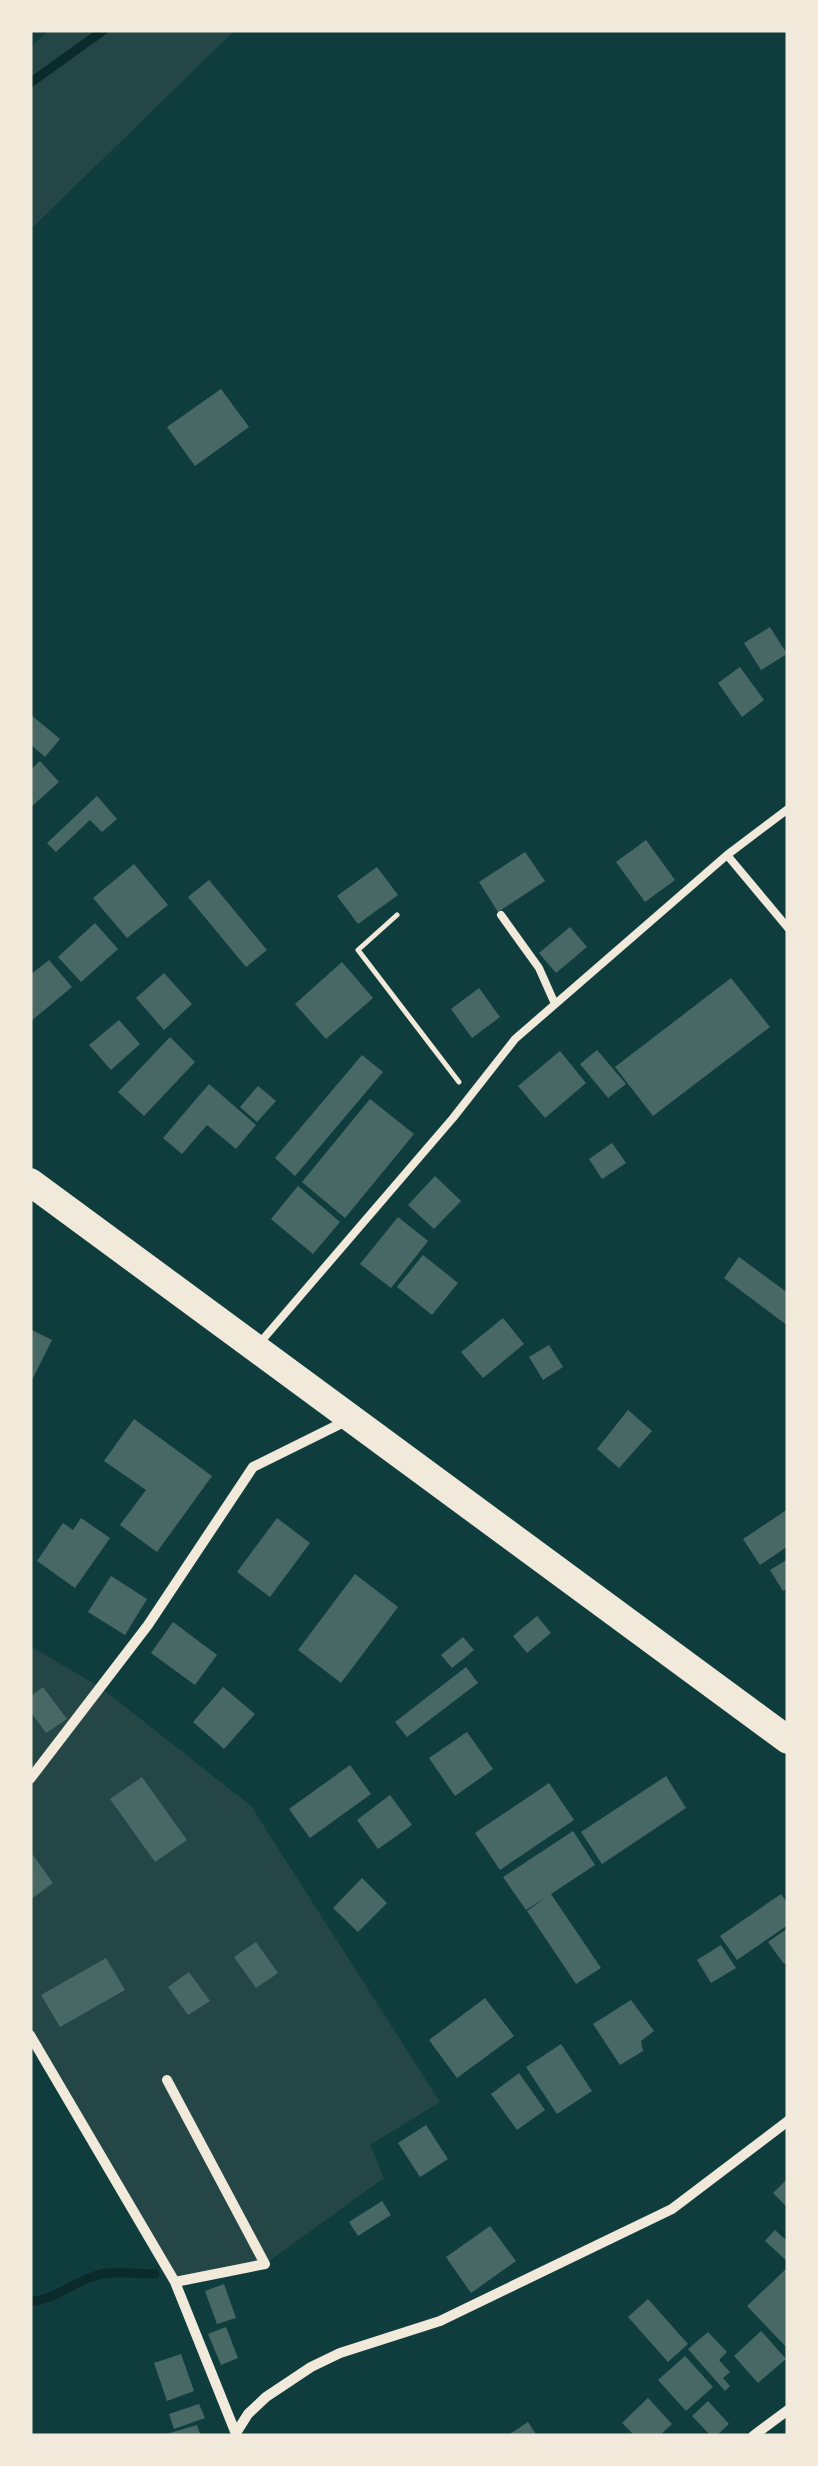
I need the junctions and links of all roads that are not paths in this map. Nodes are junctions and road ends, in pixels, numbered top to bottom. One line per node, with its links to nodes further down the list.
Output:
1 (788, 809): 2 (lane)
2 (727, 856): 4 (lane); 5 (lane)
3 (501, 915): 5 (lane)
4 (788, 928)
5 (556, 1004): 7 (lane)
6 (30, 1182): 7 (highway)
7 (254, 1349): 8 (highway)
8 (350, 1419): 9 (highway); 10 (street)
9 (788, 1740)
10 (30, 1779)
11 (30, 2035): 14 (street)
12 (167, 2080): 14 (street)
13 (788, 2121): 16 (street)
14 (175, 2282): 16 (street)
15 (788, 2410): 17 (street)
16 (236, 2435)
17 (753, 2436)

